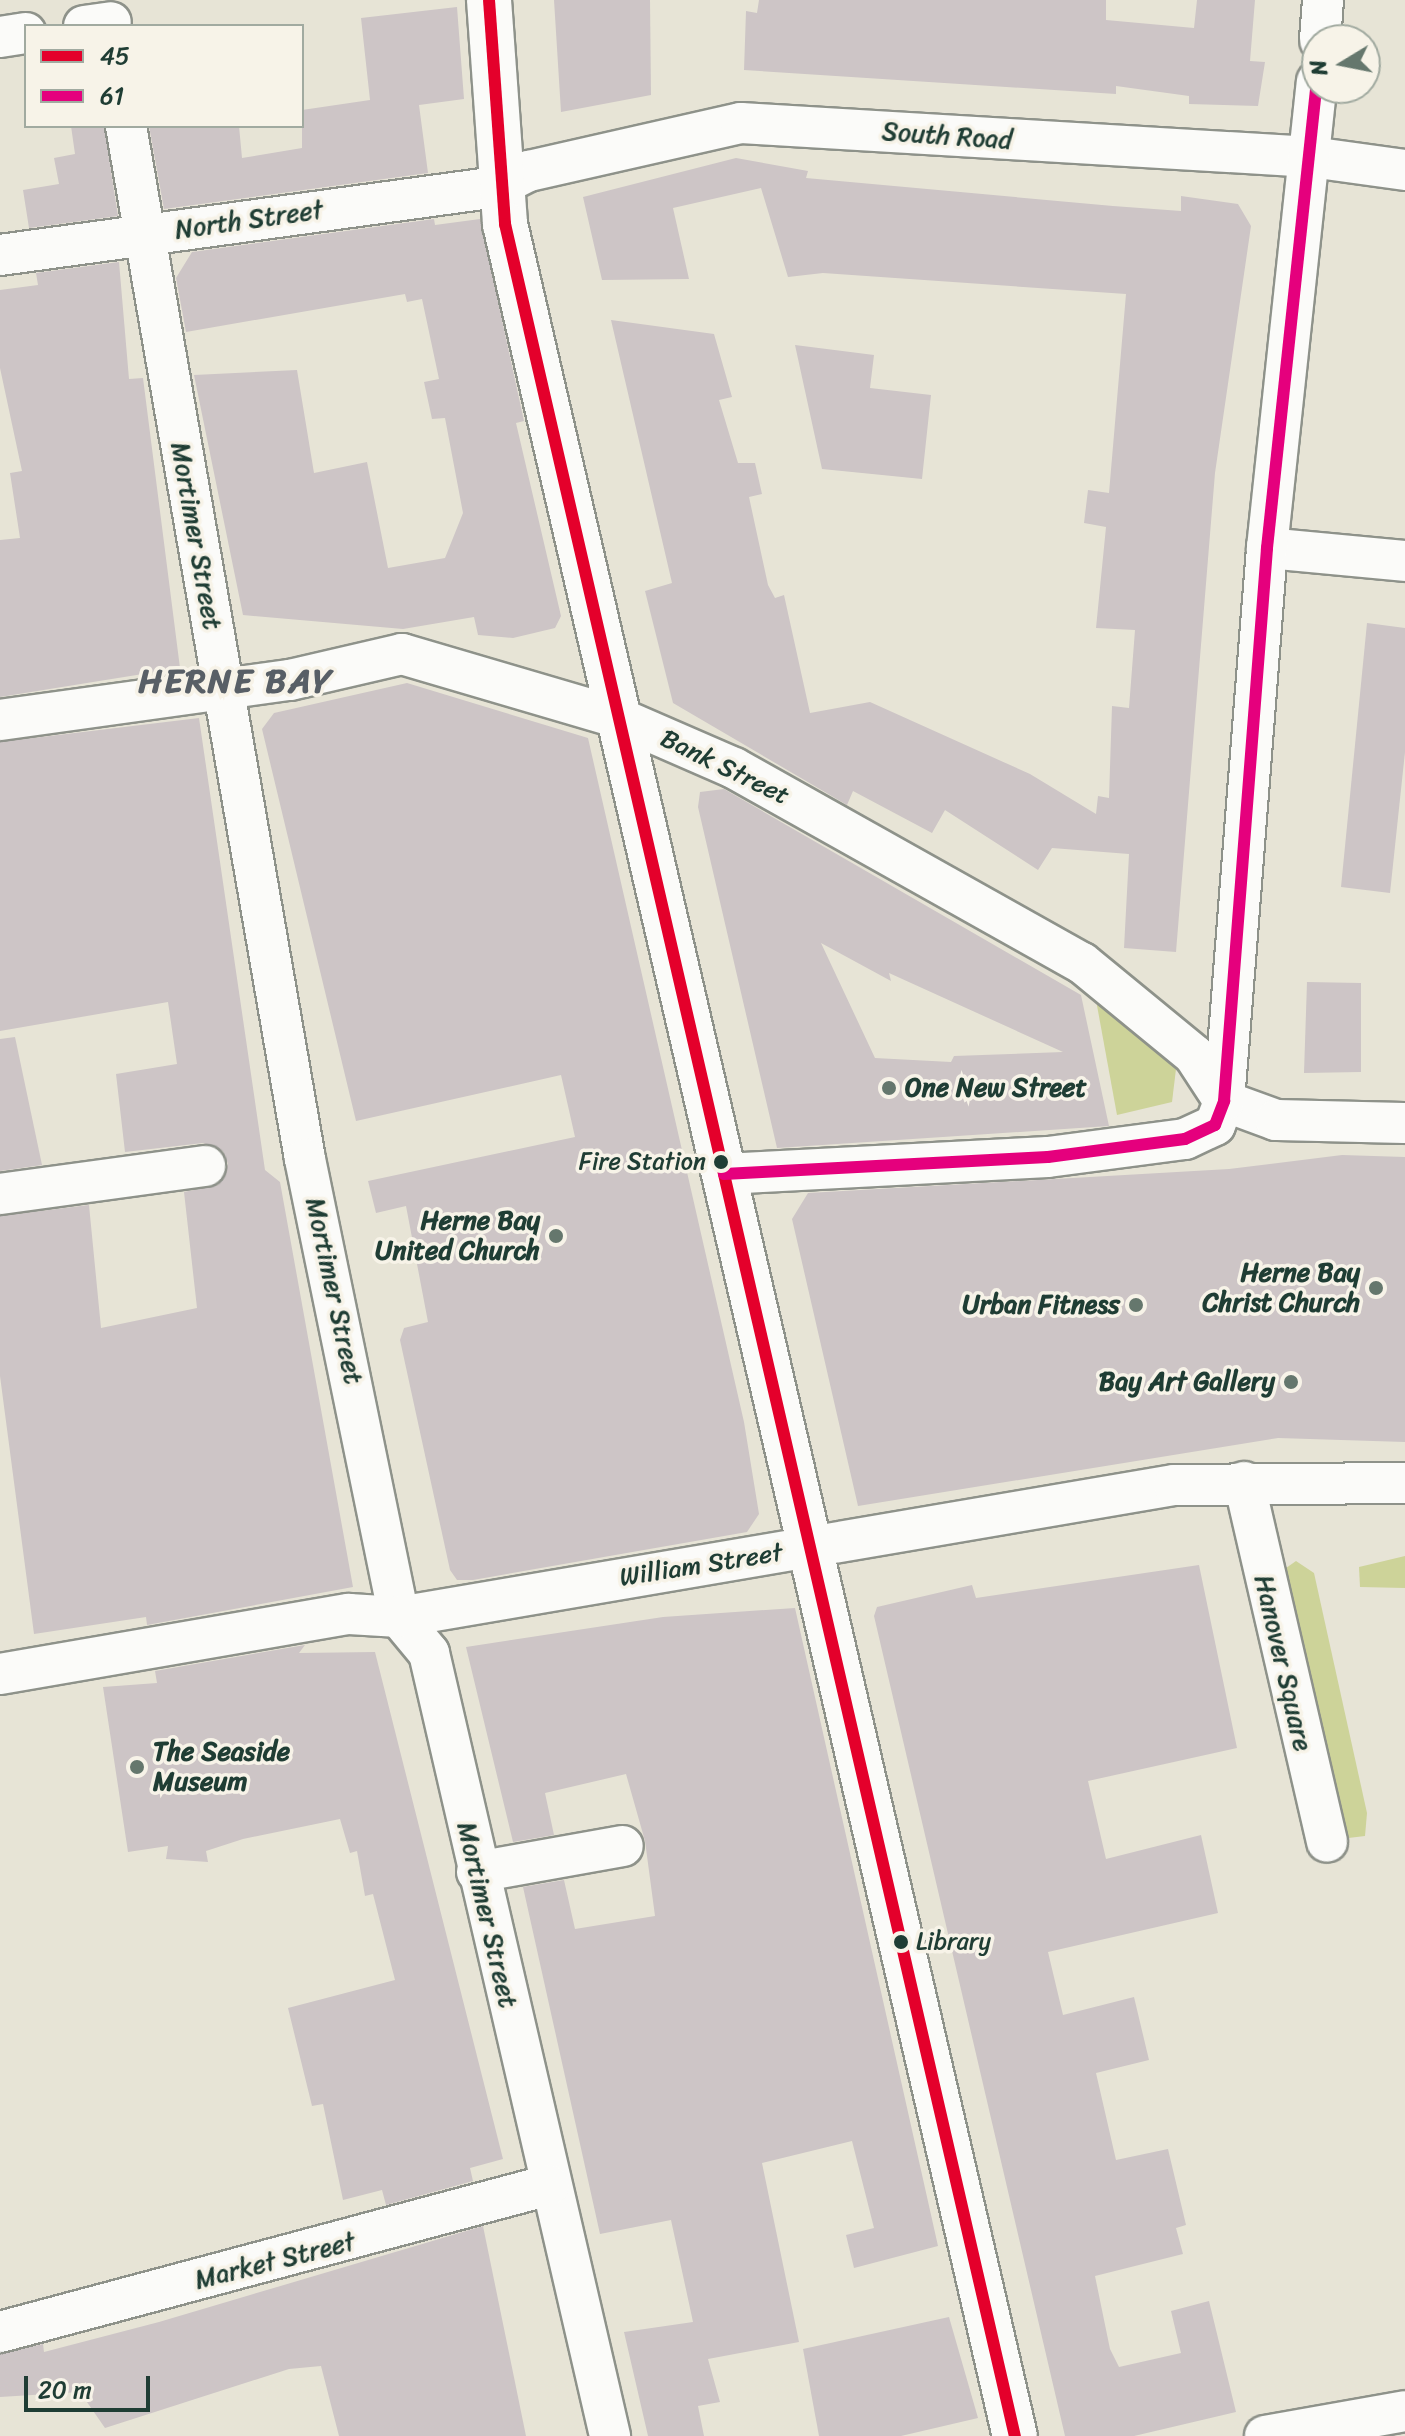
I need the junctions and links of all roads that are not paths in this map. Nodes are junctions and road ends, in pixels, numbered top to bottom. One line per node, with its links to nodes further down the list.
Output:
1 (489, 0): 10 (main road)
2 (1323, 0): 3 (street)
3 (1321, 24)
4 (24, 33): 5 (street)
5 (0, 37)
6 (1315, 104): 8 (street)
7 (126, 128): 11 (street, Mortimer Street)
8 (1311, 157): 9 (street, South Road); 10 (street, South Road); 13 (street)
9 (1405, 170)
10 (497, 187): 11 (street, North Street); 16 (main road)
11 (142, 235): 12 (street, North Street); 15 (street, Mortimer Street)
12 (0, 255)
13 (1267, 548): 14 (street); 18 (street)
14 (1405, 561)
15 (222, 684): 16 (street, Bank Street); 17 (street, Bank Street); 26 (street, Mortimer Street)
16 (619, 718): 18 (street, Bank Street); 21 (main road)
17 (0, 720)
18 (1224, 1101): 19 (street); 21 (street)
19 (1405, 1123)
20 (205, 1166): 22 (street)
21 (724, 1174): 25 (main road)
22 (0, 1194)
23 (1244, 1482): 24 (street, William Street); 25 (street, William Street); 28 (street, Hanover Square)
24 (1405, 1483)
25 (809, 1546): 26 (street, William Street); 35 (main road)
26 (399, 1617): 27 (street, William Street); 30 (street, Mortimer Street)
27 (0, 1674)
28 (1327, 1842)
29 (623, 1846): 30 (street)
30 (477, 1872): 31 (street, Mortimer Street)
31 (549, 2185): 32 (street, Market Street); 34 (street, Mortimer Street)
32 (0, 2332)
33 (1405, 2411): 36 (street)
34 (610, 2436)
35 (1015, 2436)
36 (1265, 2436)

